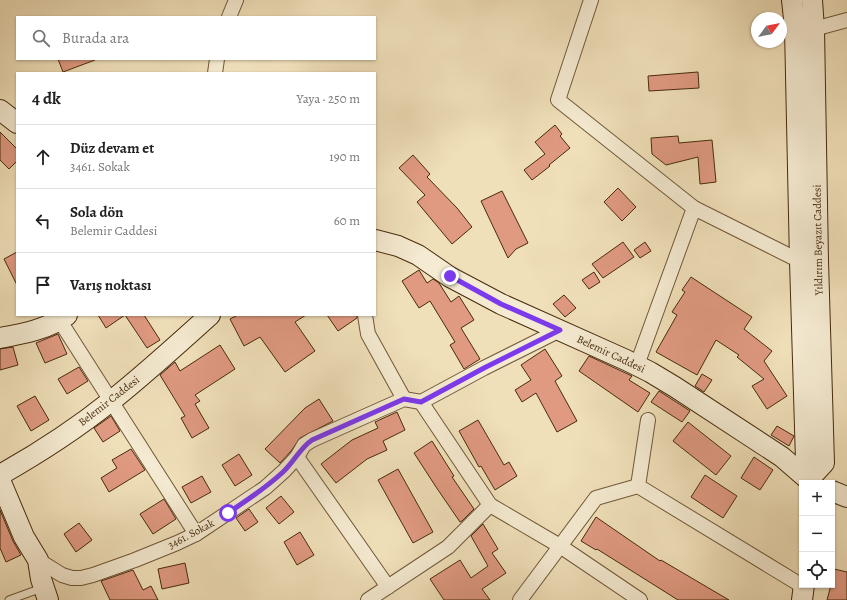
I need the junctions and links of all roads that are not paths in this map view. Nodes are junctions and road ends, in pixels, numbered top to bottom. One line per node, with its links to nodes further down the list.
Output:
1 (236, 0): 5 (street)
2 (591, 0): 12 (street)
3 (792, 0): 14 (street, Yıldırım Beyazıt Caddesi)
4 (812, 0): 7 (street, Yıldırım Beyazıt Caddesi)
5 (230, 16)
6 (847, 20): 7 (street)
7 (814, 29): 30 (street, Yıldırım Beyazıt Caddesi)
8 (217, 60): 9 (street)
9 (215, 72)
10 (0, 110): 11 (street)
11 (16, 122)
12 (694, 208): 14 (street); 20 (street)
13 (376, 240): 18 (street, Belemir Caddesi)
14 (800, 261): 29 (street, Yıldırım Beyazıt Caddesi)
15 (209, 316): 22 (street, Belemir Caddesi)
16 (365, 316): 21 (street)
17 (64, 318): 19 (street); 22 (street)
18 (560, 330): 20 (street, Belemir Caddesi); 23 (street)
19 (0, 338)
20 (637, 365): 28 (street, Belemir Caddesi)
21 (404, 399): 23 (street); 25 (street, 3461. Sokak)
22 (111, 401): 26 (street, Belemir Caddesi); 35 (street)
23 (421, 402): 34 (street)
24 (648, 420): 31 (street)
25 (297, 457): 35 (street, 3461. Sokak); 38 (street)
26 (0, 475)
27 (0, 480): 37 (street)
28 (811, 480)
29 (812, 480)
30 (813, 480)
31 (638, 486): 36 (street); 39 (street)
32 (835, 492): 33 (street)
33 (847, 497)
34 (490, 505): 36 (street); 38 (street)
35 (196, 534): 37 (street, 3461. Sokak)
36 (560, 546): 43 (street); 44 (street)
37 (38, 560): 40 (street)
38 (388, 587): 42 (street)
39 (803, 591)
40 (46, 594): 41 (lane)
41 (9, 600)
42 (368, 600)
43 (520, 600)
44 (640, 600)

